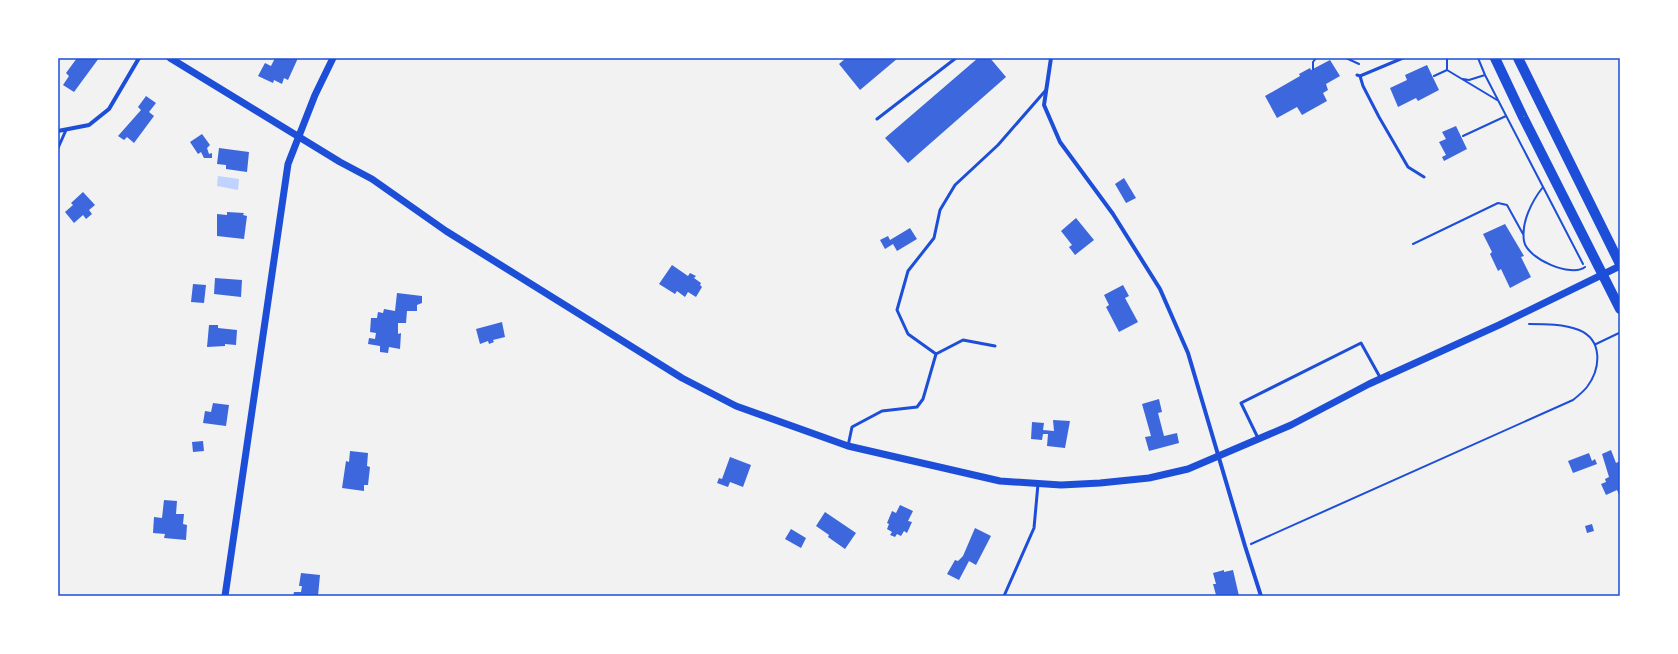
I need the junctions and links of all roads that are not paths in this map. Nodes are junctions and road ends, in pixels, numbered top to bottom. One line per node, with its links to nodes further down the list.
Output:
1 (139, 58): 11 (street)
2 (170, 58): 13 (street)
3 (333, 58): 13 (street)
4 (956, 58): 10 (lane)
5 (1052, 58): 9 (street)
6 (1403, 58): 15 (lane)
7 (1495, 58): 17 (main road)
8 (1518, 58): 16 (main road)
9 (1046, 90): 20 (lane); 24 (street)
10 (877, 119)
11 (66, 130): 12 (street); 14 (lane)
12 (58, 131)
13 (298, 136): 23 (street); 26 (street)
14 (58, 148)
15 (1424, 177)
16 (1620, 265): 17 (street)
17 (1602, 275): 18 (main road); 21 (street)
18 (1620, 310)
19 (995, 346): 20 (lane)
20 (936, 354): 23 (lane)
21 (1381, 379): 22 (street); 22 (lane)
22 (1258, 440): 24 (street)
23 (848, 446): 25 (street)
24 (1219, 457): 25 (street); 28 (street)
25 (1038, 483): 27 (lane)
26 (225, 596)
27 (1004, 596)
28 (1262, 596)

